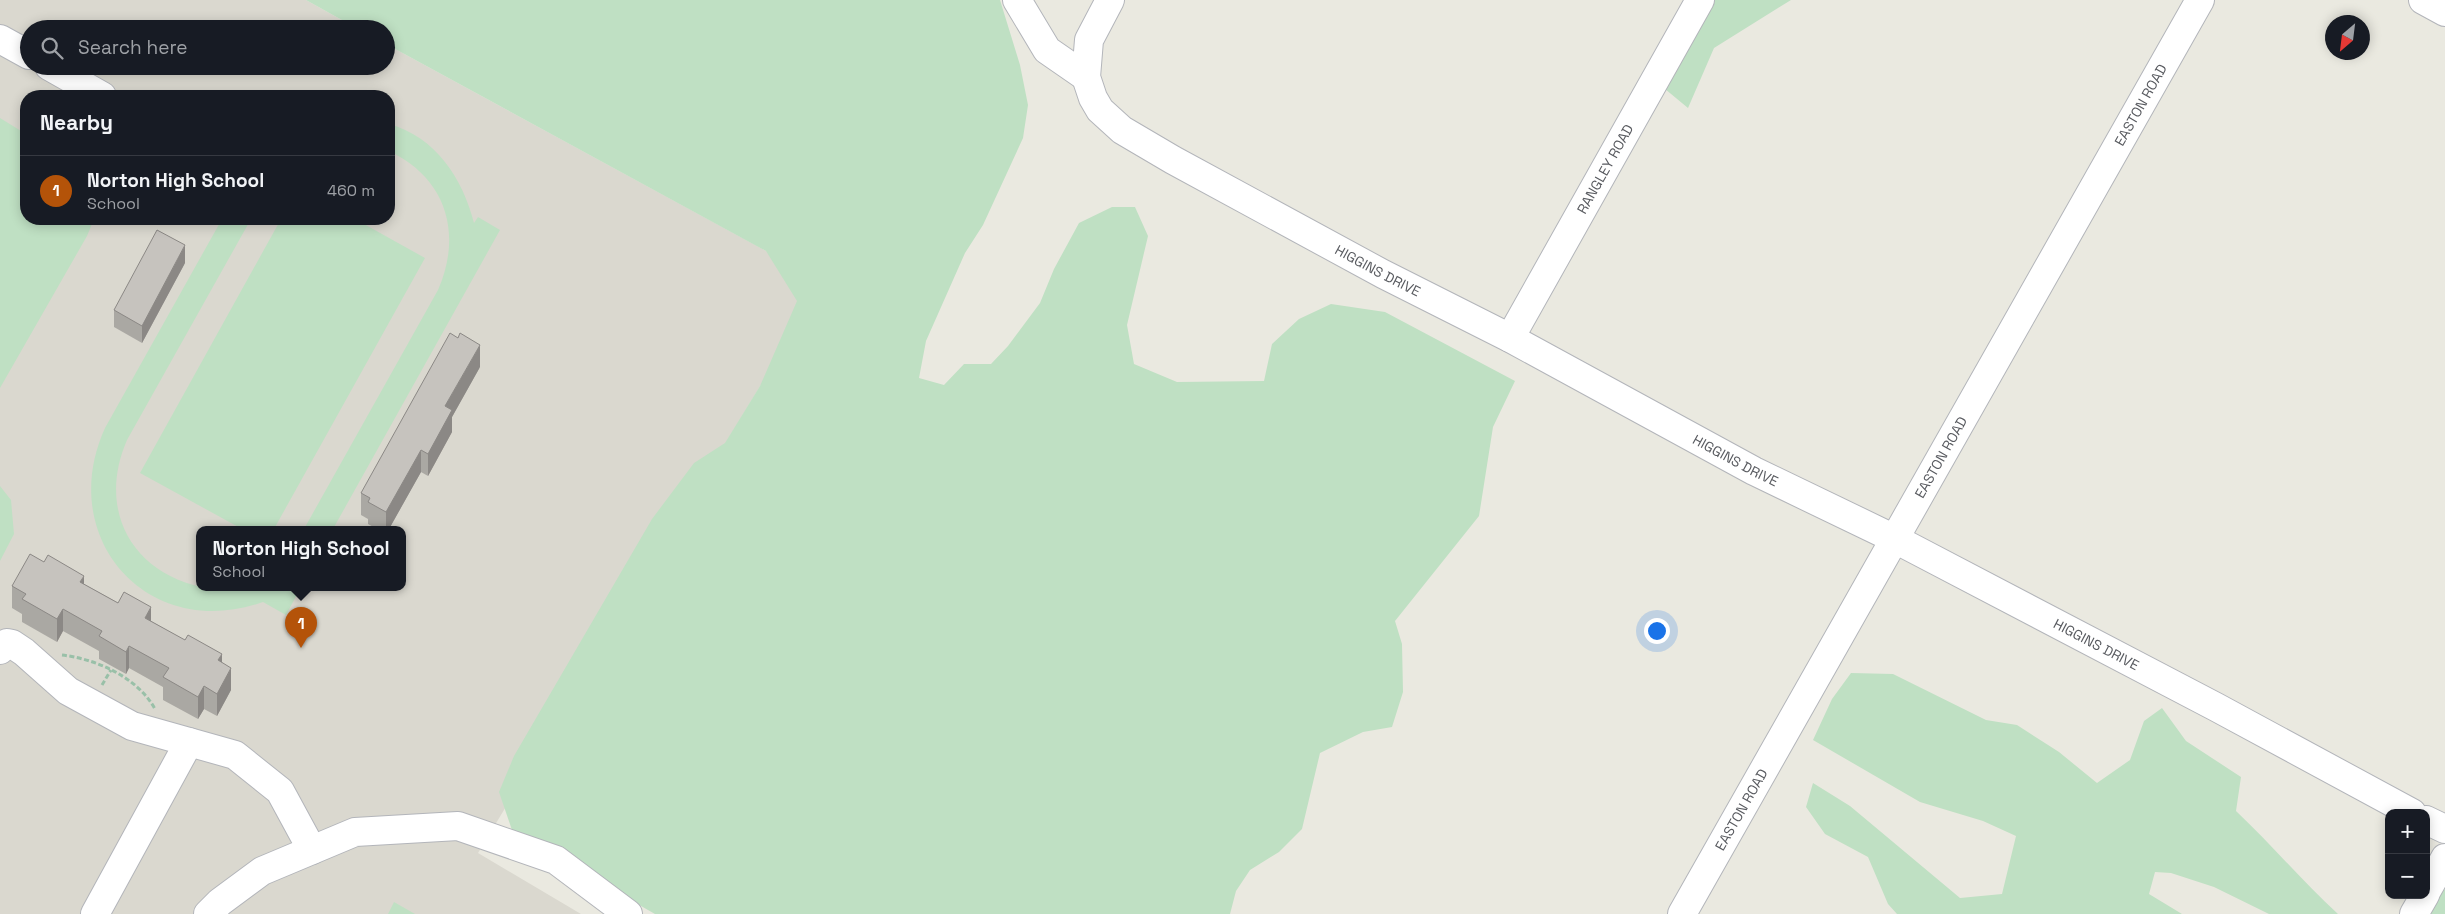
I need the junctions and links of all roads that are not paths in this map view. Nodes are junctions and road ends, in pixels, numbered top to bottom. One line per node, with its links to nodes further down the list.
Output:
1 (1017, 0): 10 (street)
2 (1110, 0): 10 (street)
3 (1700, 0): 12 (street, RANGLEY ROAD)
4 (2200, 0): 13 (street, EASTON ROAD)
5 (2423, 0): 6 (street)
6 (2445, 12)
7 (0, 39): 8 (street)
8 (20, 50)
9 (64, 75): 11 (street)
10 (1086, 77): 12 (street, HIGGINS DRIVE)
11 (91, 90)
12 (1510, 338): 13 (street, HIGGINS DRIVE)
13 (1895, 539): 16 (street, HIGGINS DRIVE); 26 (street, EASTON ROAD)
14 (0, 650): 15 (street)
15 (189, 742): 19 (street); 23 (street)
16 (2404, 809)
17 (2430, 822): 18 (street)
18 (2445, 829)
19 (312, 850): 24 (street); 25 (street)
20 (2445, 858): 21 (street)
21 (2430, 885)
22 (2422, 899): 27 (street)
23 (95, 914)
24 (208, 914)
25 (628, 914)
26 (1682, 914)
27 (2414, 914)

